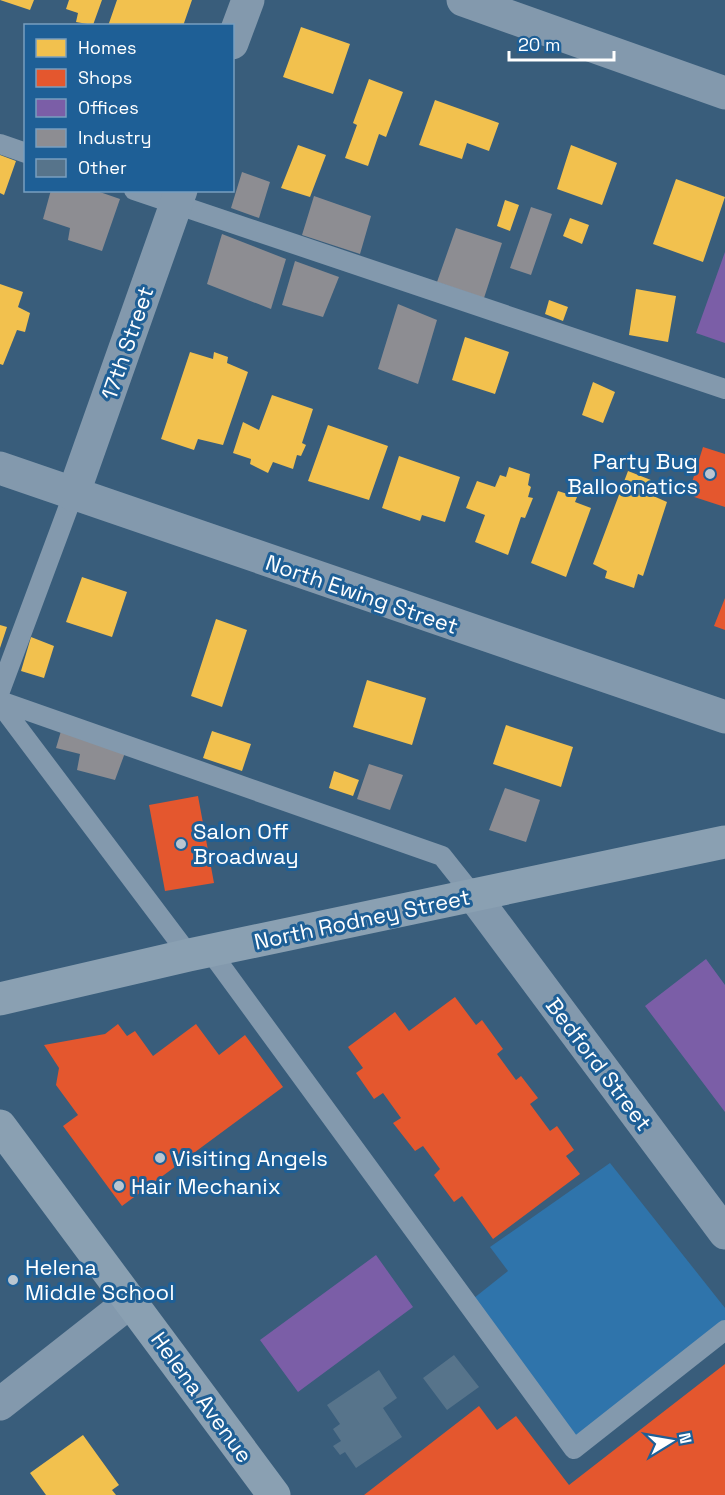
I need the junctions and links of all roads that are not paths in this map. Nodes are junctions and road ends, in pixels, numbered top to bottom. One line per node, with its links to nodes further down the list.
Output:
1 (248, 0): 3 (street)
2 (463, 0): 4 (street)
3 (234, 38)
4 (725, 93)
5 (0, 144): 6 (lane)
6 (24, 152)
7 (145, 192): 8 (lane)
8 (178, 198): 9 (lane); 11 (street, 17th Street)
9 (725, 389)
10 (0, 468): 11 (street, North Ewing Street)
11 (73, 495): 12 (lane); 14 (street, North Ewing Street)
12 (0, 691)
13 (0, 702): 16 (lane); 17 (lane)
14 (725, 717)
15 (725, 842): 16 (street, North Rodney Street)
16 (473, 895): 17 (street, North Rodney Street); 20 (street, Bedford Street)
17 (199, 953): 18 (street, North Rodney Street); 22 (lane)
18 (0, 999)
19 (0, 1125): 21 (street, Helena Avenue)
20 (725, 1233)
21 (131, 1301): 23 (street); 24 (street, Helena Avenue)
22 (725, 1330)
23 (0, 1404)
24 (274, 1495)

